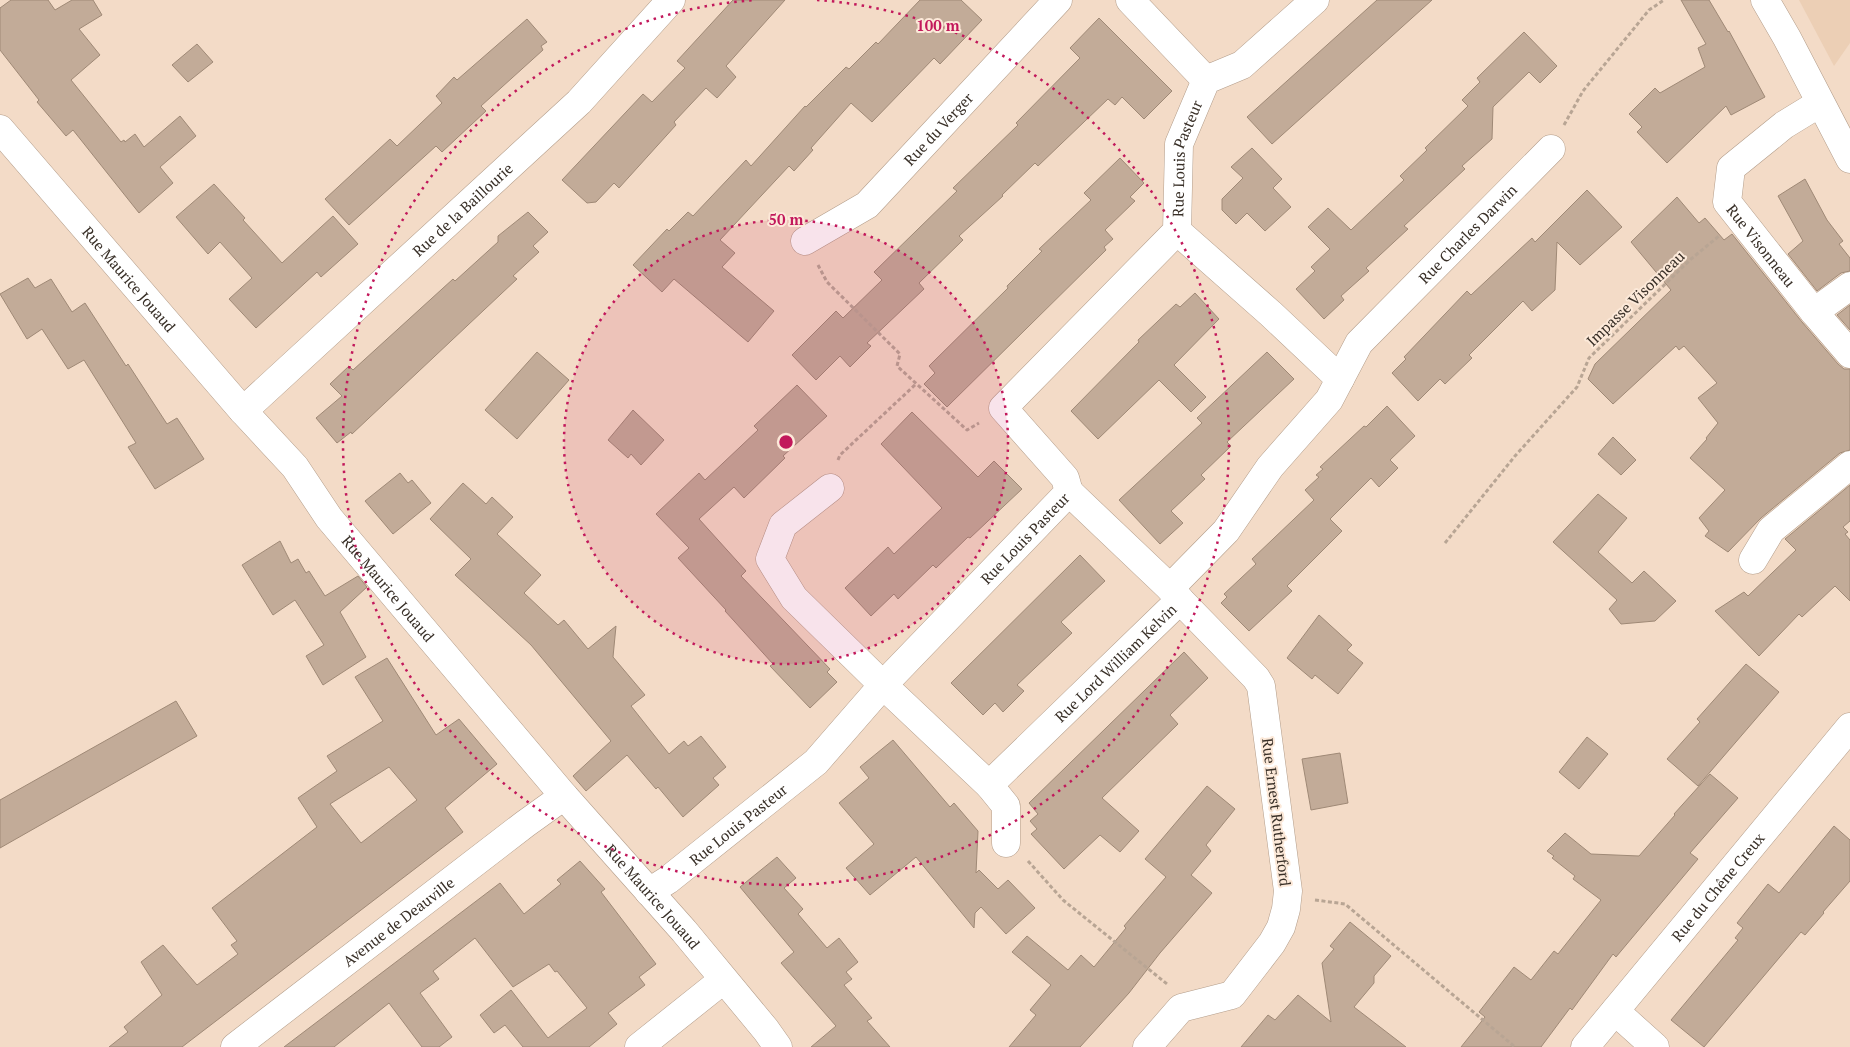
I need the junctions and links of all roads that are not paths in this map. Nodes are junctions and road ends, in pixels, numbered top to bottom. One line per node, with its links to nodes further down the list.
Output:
1 (671, 0): 17 (street, Rue de la Baillourie)
2 (1058, 0): 12 (street, Rue du Verger)
3 (1130, 0): 6 (street, Rue Louis Pasteur)
4 (1315, 0): 6 (street, Rue Louis Pasteur)
5 (1765, 0): 7 (street)
6 (1206, 80): 11 (street, Rue Louis Pasteur)
7 (1820, 103): 10 (street); 14 (street, Rue Visonneau)
8 (0, 129): 17 (street, Rue Maurice Jouaud)
9 (1551, 149): 16 (street, Rue Charles Darwin)
10 (1850, 159)
11 (1177, 231): 16 (street); 21 (street, Rue Louis Pasteur)
12 (805, 241)
13 (1850, 286): 14 (street)
14 (1814, 312): 15 (street, Rue Visonneau)
15 (1850, 354)
16 (1340, 379): 19 (street, Rue Charles Darwin)
17 (243, 411): 27 (street, Rue Maurice Jouaud)
18 (1850, 465): 22 (street)
19 (1270, 467): 23 (street, Rue Lord William Kelvin)
20 (830, 488): 24 (street)
21 (1069, 492): 23 (street, Rue Ernest Rutherford); 24 (street, Rue Louis Pasteur)
22 (1753, 560)
23 (1175, 594): 26 (street, Rue Lord William Kelvin); 35 (street, Rue Ernest Rutherford)
24 (883, 685): 26 (street); 29 (street, Rue Louis Pasteur)
25 (1850, 726): 31 (street, Rue du Chêne Creux)
26 (989, 785): 28 (street)
27 (564, 796): 29 (street, Rue Maurice Jouaud); 32 (street, Avenue de Deauville)
28 (1006, 843)
29 (649, 892): 30 (street, Rue Maurice Jouaud)
30 (724, 980): 33 (street); 34 (street, Rue Maurice Jouaud)
31 (1615, 1011): 36 (street, Rue du Chêne Creux); 37 (street)
32 (235, 1047)
33 (639, 1047)
34 (778, 1047)
35 (1147, 1047)
36 (1585, 1047)
37 (1655, 1047)

